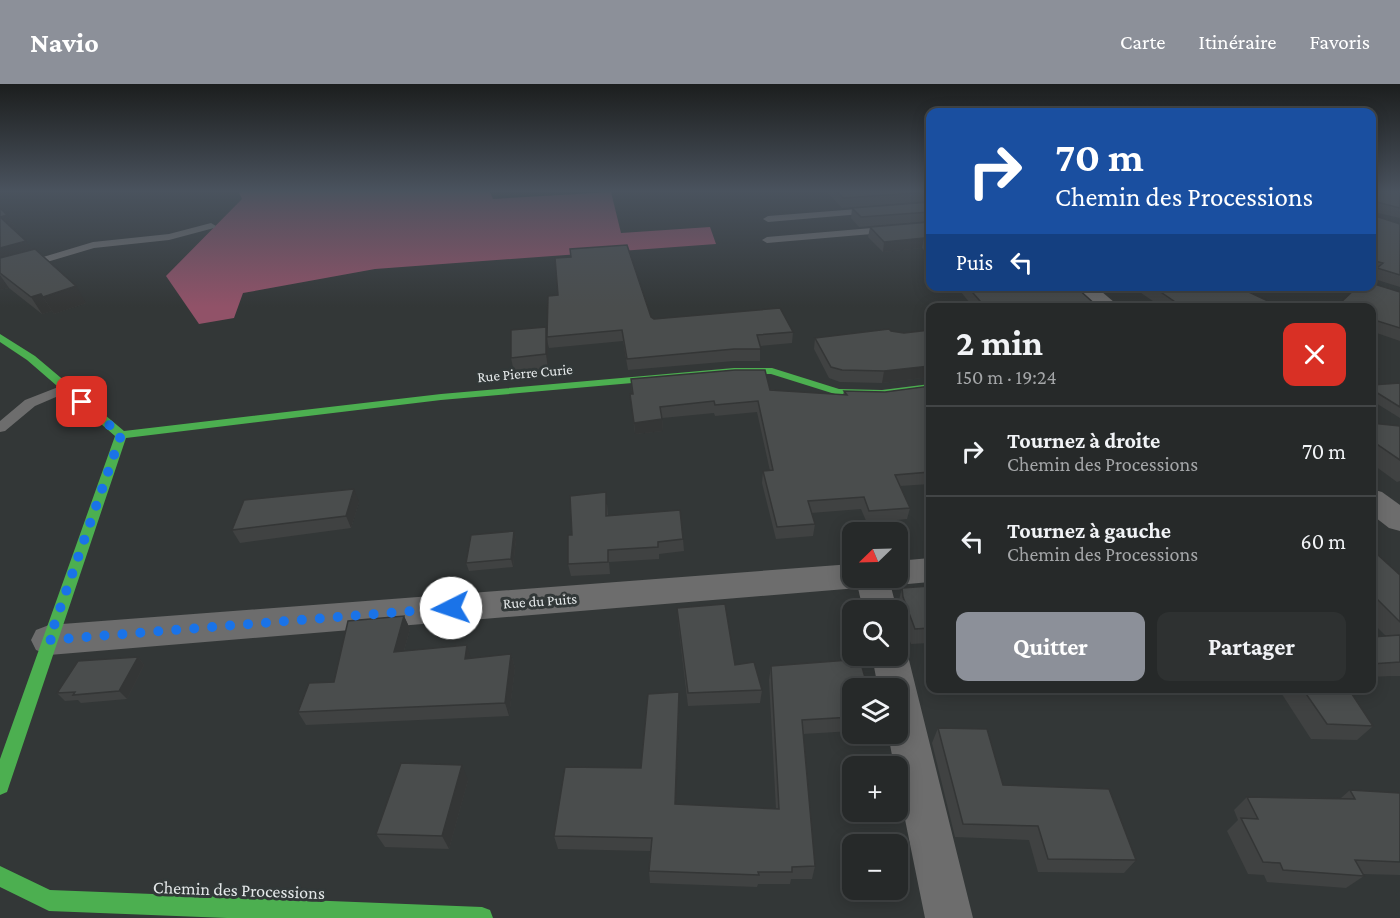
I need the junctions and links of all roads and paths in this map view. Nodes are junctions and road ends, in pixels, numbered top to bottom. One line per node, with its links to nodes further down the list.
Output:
1 (203, 229): 4 (lane)
2 (896, 229): 3 (lane)
3 (767, 240)
4 (0, 273)
5 (1088, 291): 6 (street)
6 (1103, 303)
7 (1, 339): 8 (street)
8 (66, 388): 10 (lane); 11 (street)
9 (926, 388): 11 (street, Rue Pierre Curie)
10 (0, 428)
11 (121, 435): 19 (street)
12 (1376, 503): 13 (street)
13 (1400, 520)
14 (1400, 526): 15 (street)
15 (1376, 528)
16 (926, 570): 17 (street)
17 (908, 572)
18 (842, 578): 19 (street, Rue du Puits)
19 (49, 640): 21 (street)
20 (892, 666): 24 (street)
21 (0, 786)
22 (0, 876): 23 (street, Chemin des Processions)
23 (482, 918)
24 (949, 918)

